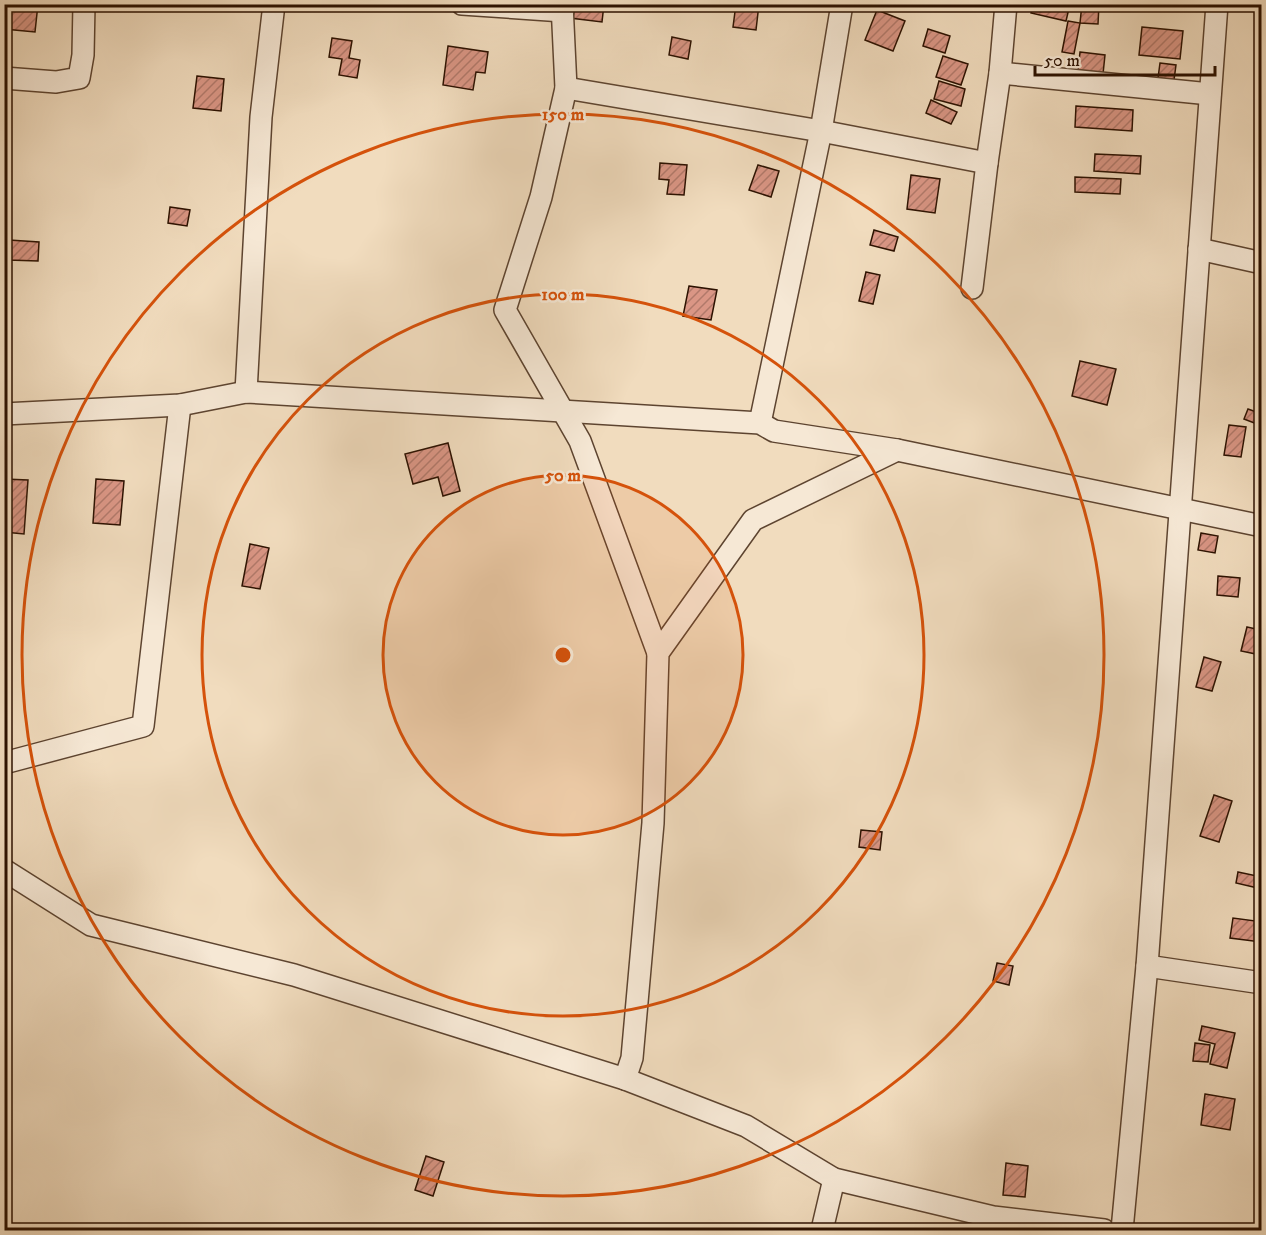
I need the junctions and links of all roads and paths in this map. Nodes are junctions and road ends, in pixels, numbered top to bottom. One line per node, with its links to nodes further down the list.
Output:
1 (84, 4): 9 (street)
2 (274, 4): 17 (street)
3 (462, 4): 7 (street)
4 (842, 4): 12 (street)
5 (1006, 4): 8 (street)
6 (1217, 4): 11 (street)
7 (562, 8): 10 (street)
8 (1000, 74): 11 (street); 13 (street)
9 (4, 78)
10 (566, 88): 12 (street); 19 (street)
11 (1210, 94): 14 (street)
12 (821, 131): 13 (street); 21 (street)
13 (987, 163): 16 (street)
14 (1199, 249): 15 (street); 23 (street)
15 (1262, 263)
16 (972, 288)
17 (246, 392): 18 (street); 19 (street)
18 (180, 405): 20 (street); 26 (street)
19 (562, 411): 21 (street); 25 (street)
20 (4, 414)
21 (760, 423): 22 (street)
22 (897, 450): 23 (street); 25 (street)
23 (1180, 509): 24 (street); 28 (street)
24 (1262, 526)
25 (658, 653): 30 (street)
26 (4, 763)
27 (4, 870): 30 (street)
28 (1147, 966): 29 (street); 34 (street)
29 (1262, 983)
30 (625, 1079): 31 (street)
31 (834, 1179): 32 (street); 33 (street)
32 (822, 1230)
33 (1104, 1230)
34 (1122, 1230)

